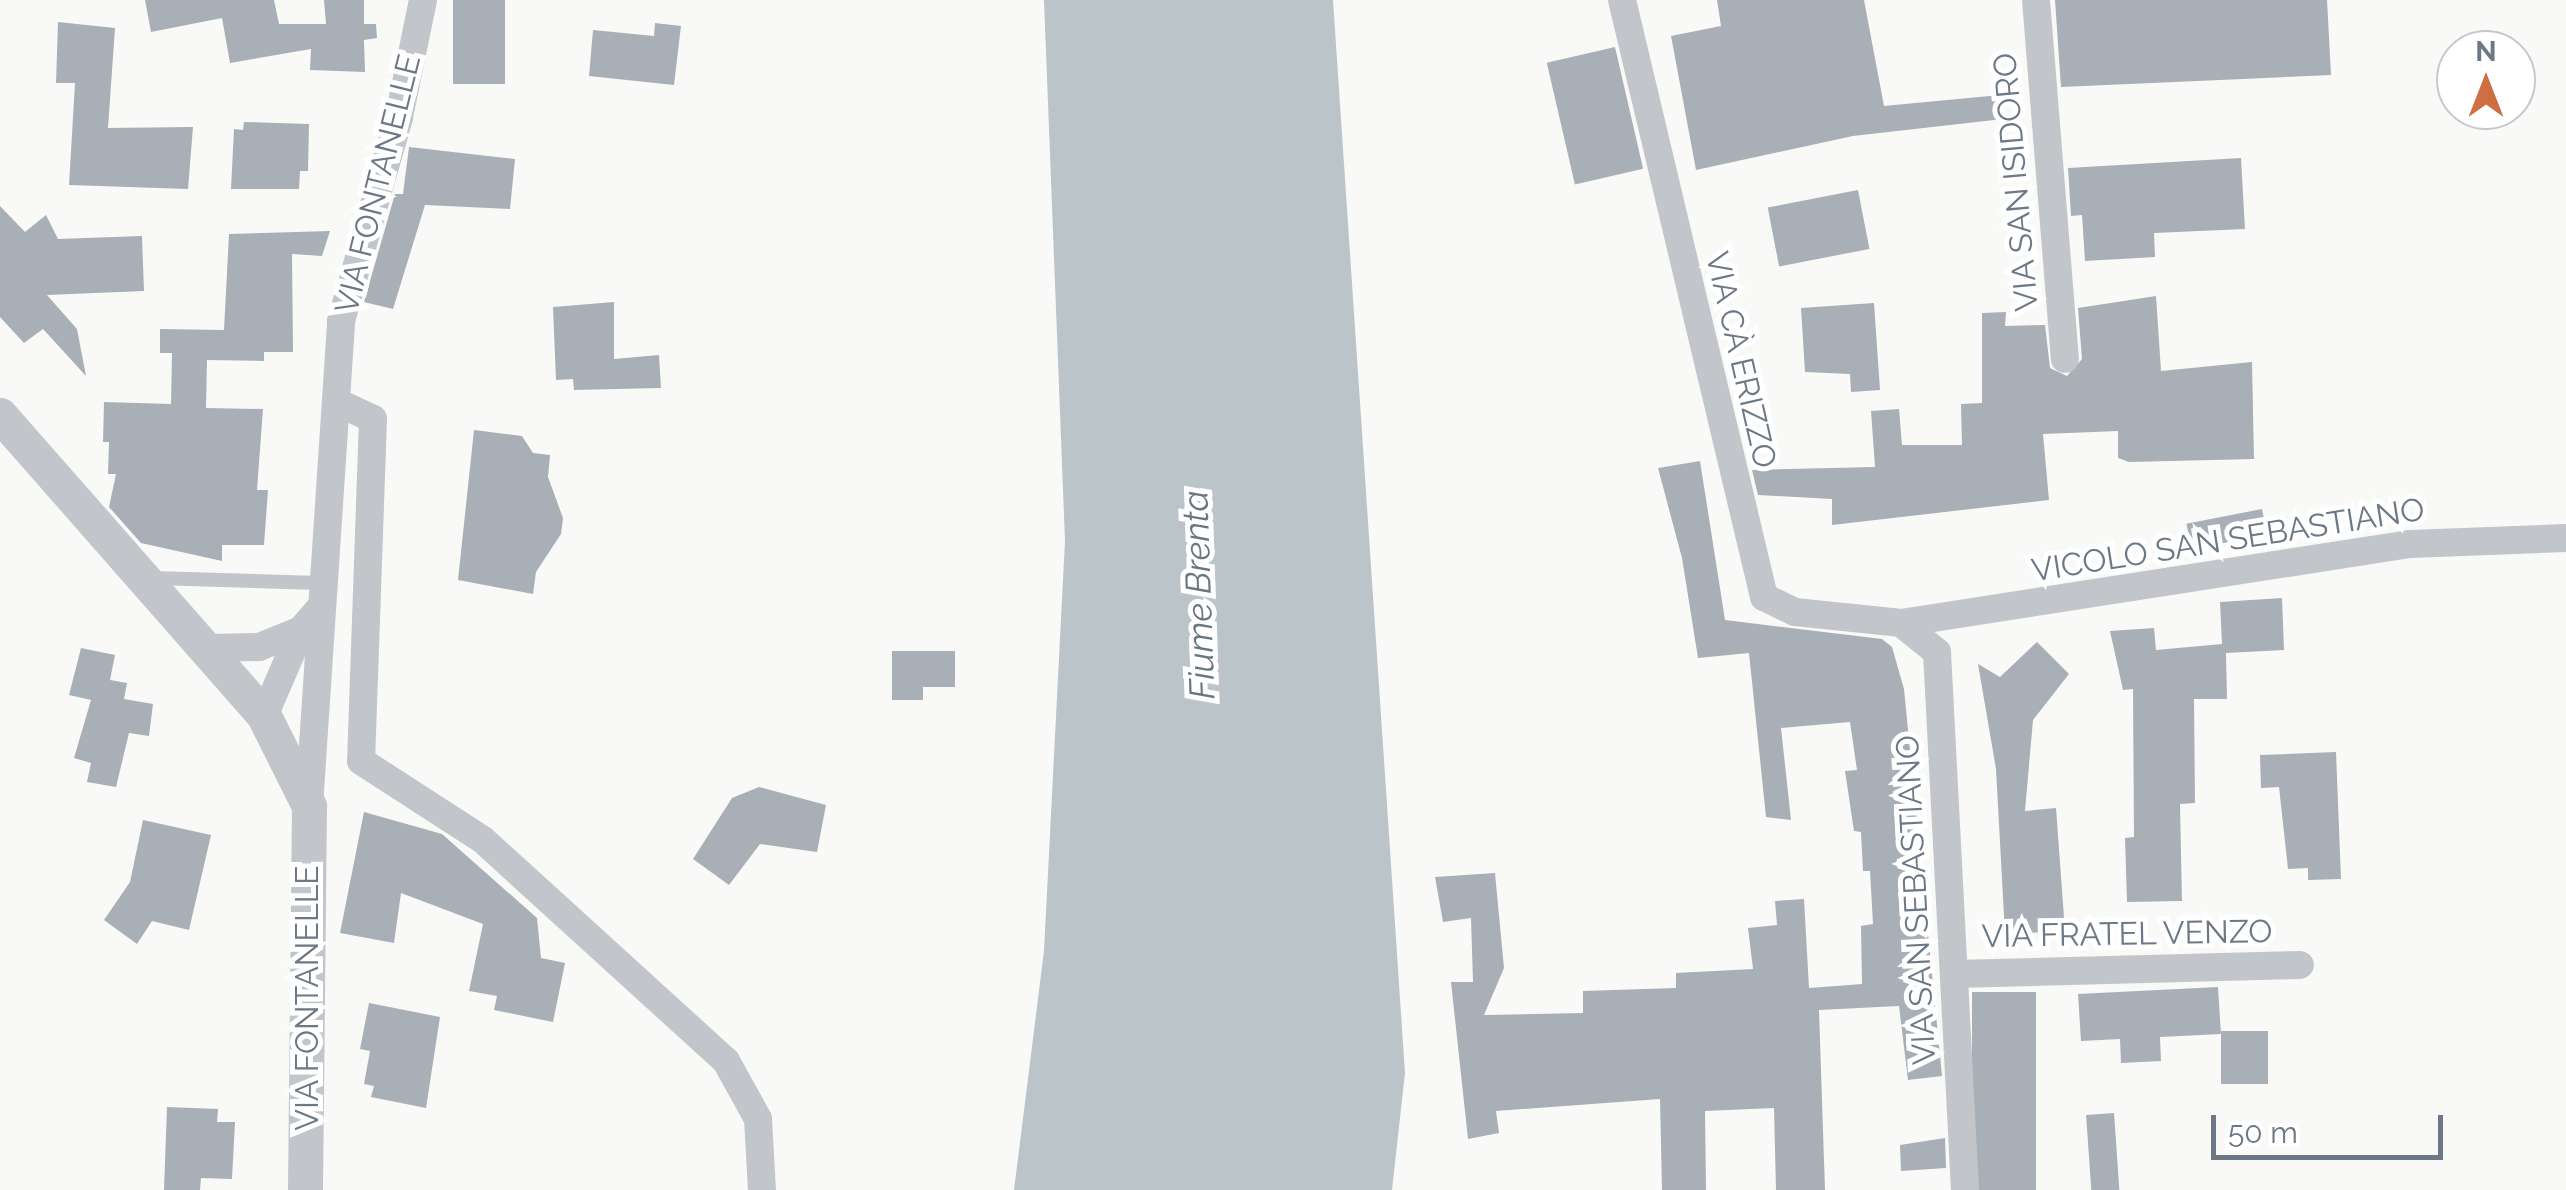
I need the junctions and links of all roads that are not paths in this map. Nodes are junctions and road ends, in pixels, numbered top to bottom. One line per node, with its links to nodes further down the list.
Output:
1 (423, 0): 5 (street, VIA FONTANELLE)
2 (1622, 0): 10 (street, VIA CÀ ERIZZO)
3 (2036, 0): 4 (street, VIA SAN ISIDORO)
4 (2066, 358)
5 (341, 404): 9 (street, VIA FONTANELLE); 19 (street)
6 (0, 414): 8 (street, VIA FONTANELLE)
7 (2566, 538): 10 (street, VICOLO SAN SEBASTIANO)
8 (143, 576): 9 (lane); 12 (street, VIA FONTANELLE)
9 (324, 595): 11 (street); 13 (street, VIA FONTANELLE)
10 (1901, 624): 17 (street, VIA SAN SEBASTIANO)
11 (301, 630): 12 (street); 14 (street)
12 (208, 648): 14 (street, VIA FONTANELLE)
13 (314, 715): 14 (street); 15 (street, VIA FONTANELLE)
14 (271, 728): 15 (street, VIA FONTANELLE)
15 (309, 806): 18 (street, VIA FONTANELLE)
16 (2300, 965): 17 (street, VIA FRATEL VENZO)
17 (1956, 974): 20 (street, VIA SAN SEBASTIANO)
18 (304, 1190)
19 (762, 1190)
20 (1965, 1190)

